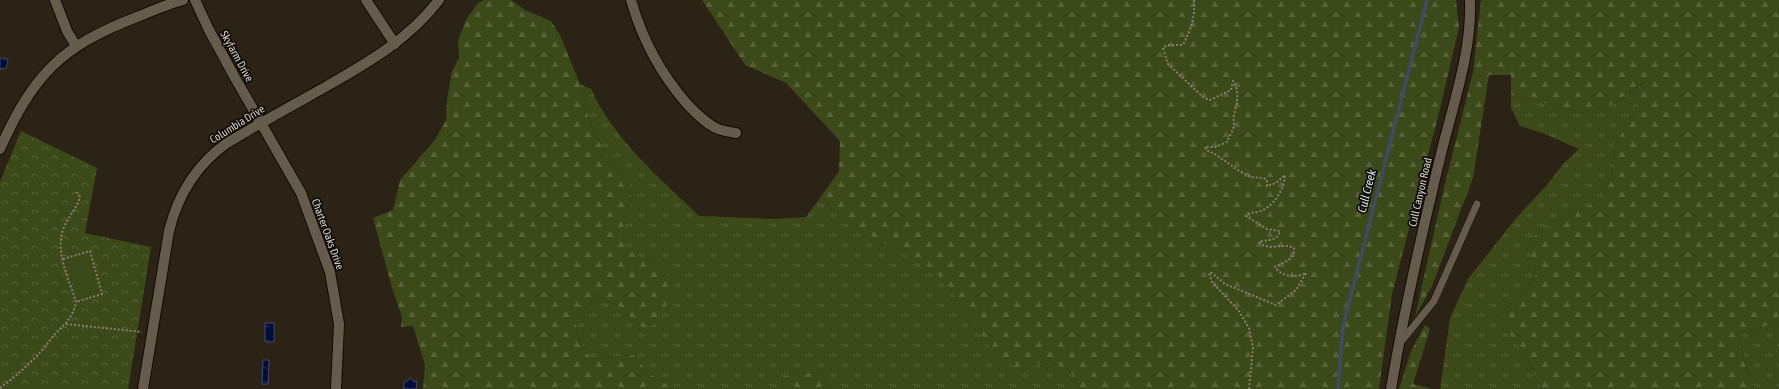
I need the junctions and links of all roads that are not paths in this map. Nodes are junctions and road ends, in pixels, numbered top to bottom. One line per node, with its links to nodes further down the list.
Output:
1 (55, 0): 9 (street)
2 (183, 0): 9 (street)
3 (195, 0): 10 (street, Skyfarm Drive)
4 (366, 0): 8 (street)
5 (439, 0): 8 (street, Columbia Drive)
6 (631, 0): 11 (street)
7 (1470, 0): 14 (street, Cull Canyon Road)
8 (395, 44): 10 (street, Columbia Drive)
9 (76, 46): 12 (street)
10 (260, 122): 15 (street, Columbia Drive); 16 (street, Charter Oaks Drive)
11 (736, 133)
12 (0, 148)
13 (1477, 204): 14 (lane)
14 (1398, 345): 17 (street, Cull Canyon Road)
15 (143, 389)
16 (336, 389)
17 (1391, 389)

